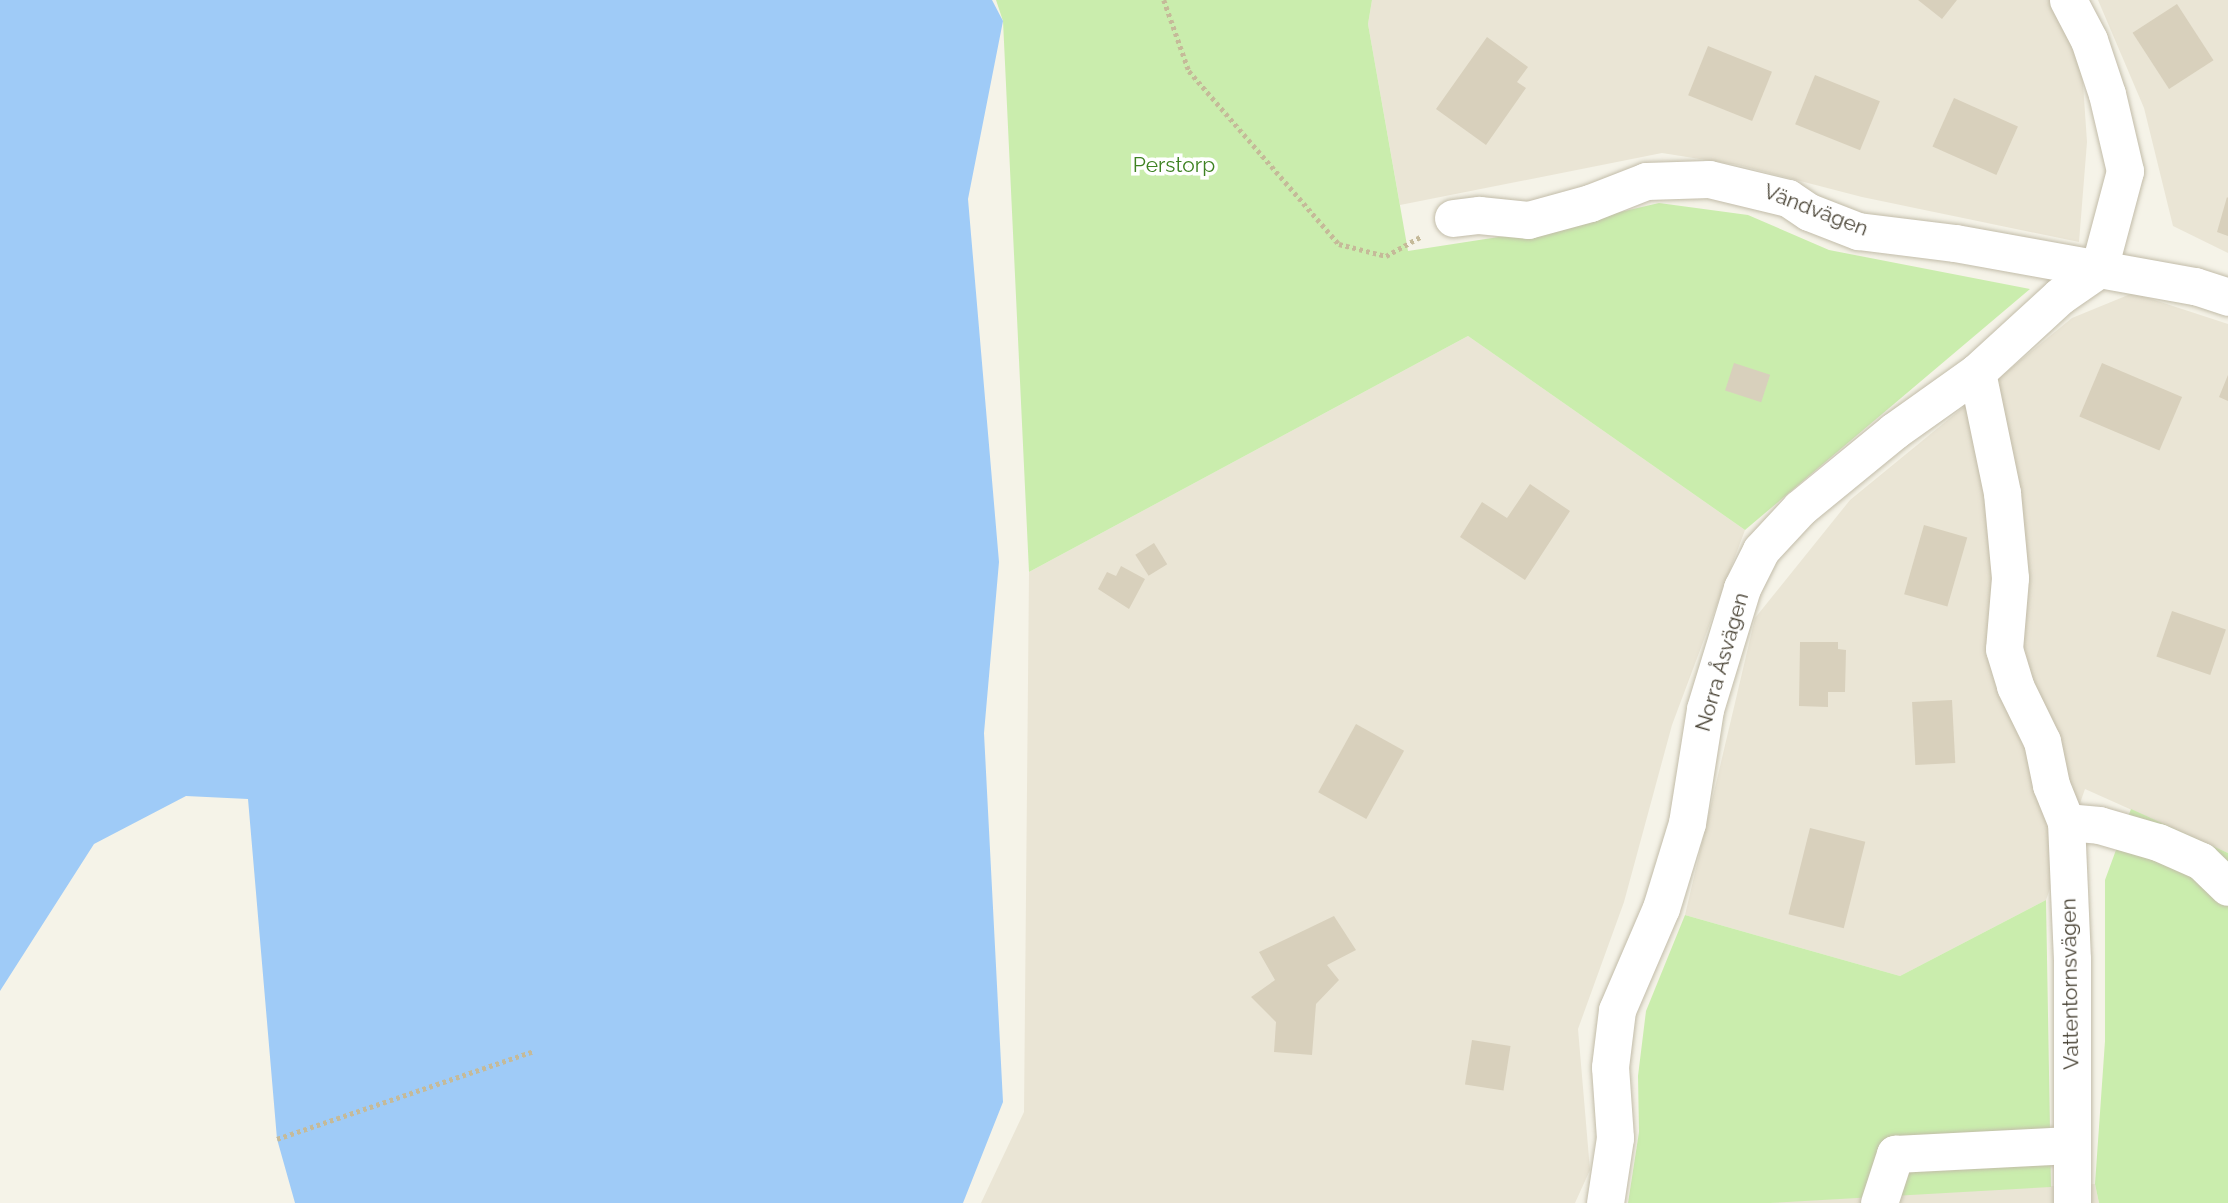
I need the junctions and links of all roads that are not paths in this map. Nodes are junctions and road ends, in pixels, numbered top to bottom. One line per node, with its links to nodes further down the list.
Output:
1 (2068, 0): 3 (street)
2 (1453, 218): 3 (street, Vändvägen)
3 (2099, 269): 4 (street, Vändvägen); 5 (street, Norra Åsvägen)
4 (2228, 297)
5 (1977, 372): 6 (street, Vattentornsvägen); 9 (street, Norra Åsvägen)
6 (2066, 822): 7 (street); 8 (street, Vattentornsvägen)
7 (2228, 887)
8 (2071, 1145): 10 (street); 11 (street, Vattentornsvägen)
9 (1605, 1203)
10 (1879, 1203)
11 (2072, 1203)

